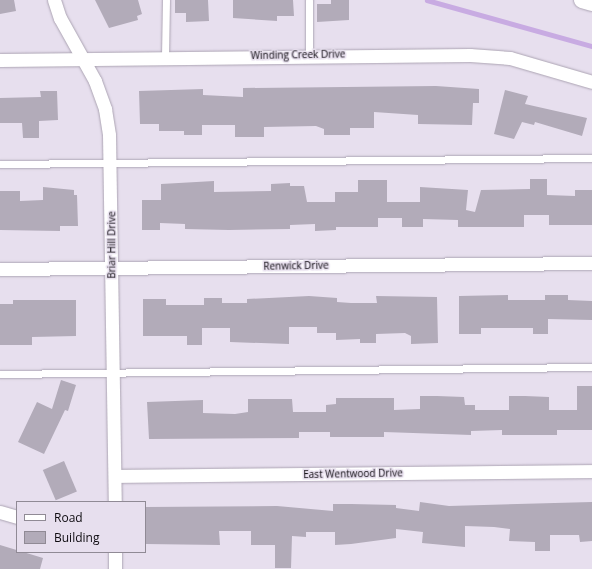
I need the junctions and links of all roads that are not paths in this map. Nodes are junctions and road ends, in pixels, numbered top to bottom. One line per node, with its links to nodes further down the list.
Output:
1 (54, 0): 8 (street, Briar Hill Drive)
2 (166, 0): 7 (lane)
3 (309, 0): 6 (lane)
4 (582, 0): 5 (street)
5 (592, 3)
6 (309, 55): 7 (street, Winding Creek Drive); 10 (street, Winding Creek Drive)
7 (165, 57): 8 (street, Winding Creek Drive)
8 (80, 58): 9 (street, Winding Creek Drive); 13 (street, Briar Hill Drive)
9 (0, 60)
10 (592, 82)
11 (592, 158): 13 (lane)
12 (0, 164): 13 (lane)
13 (111, 164): 15 (street, Briar Hill Drive)
14 (592, 263): 15 (street, Renwick Drive)
15 (112, 268): 16 (street, Renwick Drive); 18 (street, Briar Hill Drive)
16 (0, 269)
17 (592, 367): 18 (lane)
18 (113, 373): 19 (lane); 21 (street, Briar Hill Drive)
19 (0, 374)
20 (592, 471): 21 (street, East Wentwood Drive)
21 (114, 476): 22 (street, Briar Hill Drive)
22 (115, 501)
23 (0, 512): 24 (street)
24 (16, 517)
25 (115, 553): 26 (street)
26 (115, 569)

